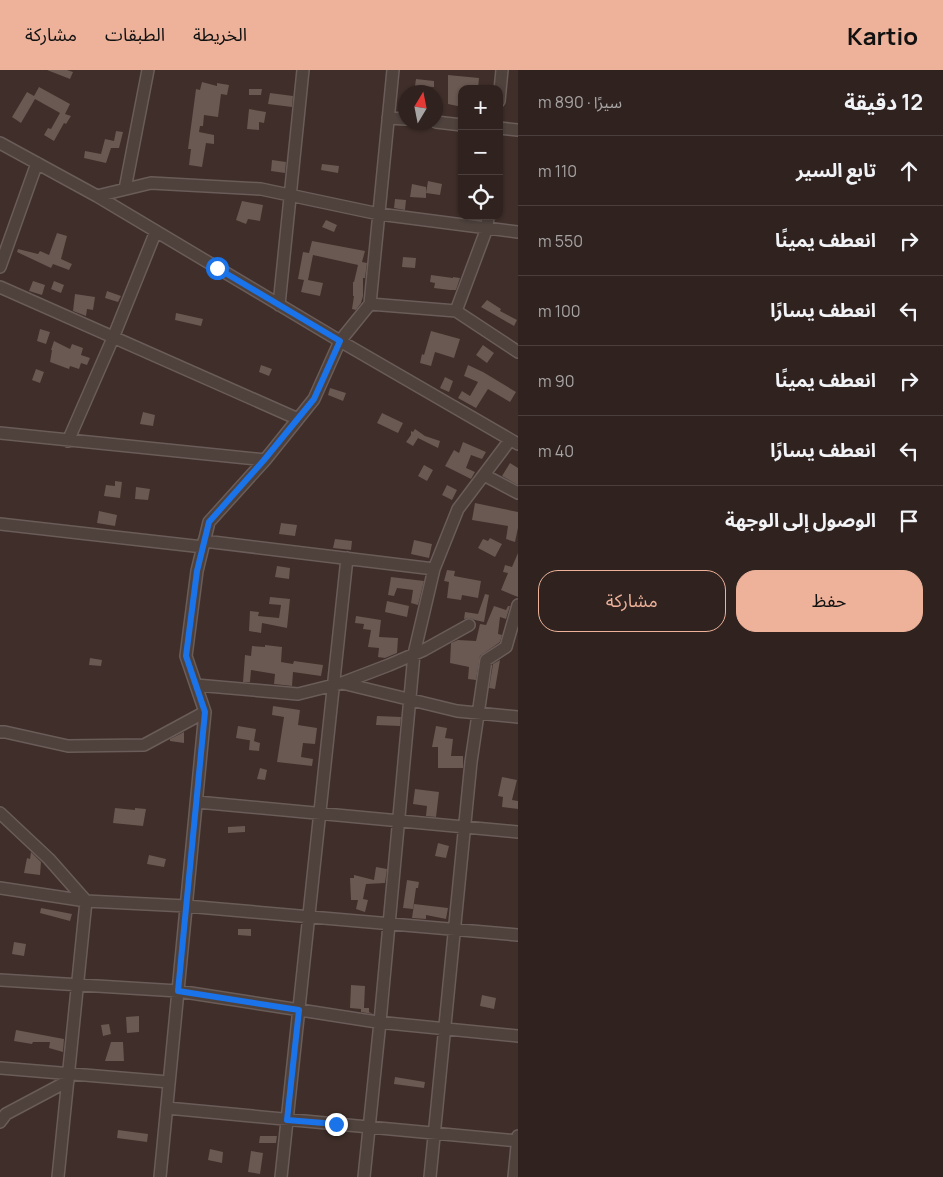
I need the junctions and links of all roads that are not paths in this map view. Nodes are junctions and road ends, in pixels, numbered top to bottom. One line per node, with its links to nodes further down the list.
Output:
1 (148, 70): 14 (street)
2 (303, 70): 15 (street)
3 (393, 70): 6 (street)
4 (502, 70): 5 (street)
5 (501, 85)
6 (388, 118): 7 (street); 17 (street)
7 (398, 119)
8 (443, 123): 9 (street)
9 (458, 125)
10 (503, 128): 11 (street)
11 (518, 130)
12 (0, 143): 13 (street)
13 (37, 163): 16 (street); 21 (street)
14 (125, 189): 15 (street); 16 (street)
15 (290, 195): 17 (street); 24 (street)
16 (97, 196): 19 (street)
17 (379, 214): 18 (street); 23 (street)
18 (487, 222): 20 (street); 25 (street)
19 (156, 231): 24 (street); 26 (street)
20 (518, 232)
21 (0, 266)
22 (0, 287): 26 (street)
23 (370, 304): 25 (street); 27 (street)
24 (279, 305): 27 (street)
25 (456, 311): 28 (street)
26 (113, 338): 29 (street); 31 (street)
27 (340, 341): 29 (street); 32 (street)
28 (518, 352)
29 (298, 419): 33 (street)
30 (0, 433): 31 (street)
31 (68, 441): 33 (street)
32 (514, 442): 34 (street)
33 (264, 460): 37 (street)
34 (484, 475): 35 (street); 39 (street)
35 (518, 493)
36 (0, 524): 37 (street)
37 (204, 544): 38 (street); 44 (street)
38 (347, 558): 39 (street); 43 (street)
39 (434, 569): 42 (street)
40 (518, 605): 47 (street)
41 (469, 625): 42 (street)
42 (414, 654): 43 (street); 45 (street)
43 (338, 684): 44 (street); 45 (street); 52 (street)
44 (196, 685): 46 (street)
45 (410, 699): 47 (street); 53 (street)
46 (205, 712): 49 (street); 50 (street)
47 (478, 714): 48 (street); 54 (street)
48 (518, 717)
49 (0, 732)
50 (196, 802): 52 (street); 58 (street)
51 (0, 813): 57 (street)
52 (320, 814): 53 (street); 59 (street)
53 (399, 821): 54 (street); 60 (street)
54 (465, 827): 55 (street); 61 (street)
55 (518, 832)
56 (0, 888): 57 (street)
57 (86, 901): 58 (street); 64 (street)
58 (186, 906): 59 (street); 65 (street)
59 (309, 917): 60 (street); 66 (street)
60 (389, 924): 61 (street); 67 (street)
61 (454, 930): 62 (street); 68 (street)
62 (518, 935)
63 (0, 980): 64 (street)
64 (78, 985): 65 (street); 71 (street)
65 (178, 991): 66 (street); 72 (street)
66 (299, 1010): 67 (street); 74 (street)
67 (380, 1022): 68 (street); 76 (street)
68 (446, 1029): 69 (street); 77 (street)
69 (518, 1036)
70 (0, 1068): 71 (street)
71 (68, 1078): 72 (street); 75 (street); 80 (street)
72 (169, 1082): 73 (street)
73 (167, 1108): 74 (street); 81 (street)
74 (287, 1120): 76 (street); 82 (street)
75 (0, 1122)
76 (369, 1127): 77 (street); 83 (street)
77 (435, 1133): 79 (street); 84 (street)
78 (518, 1136): 79 (street)
79 (518, 1141): 85 (street)
80 (58, 1177)
81 (160, 1177)
82 (281, 1177)
83 (364, 1177)
84 (430, 1177)
85 (514, 1177)

